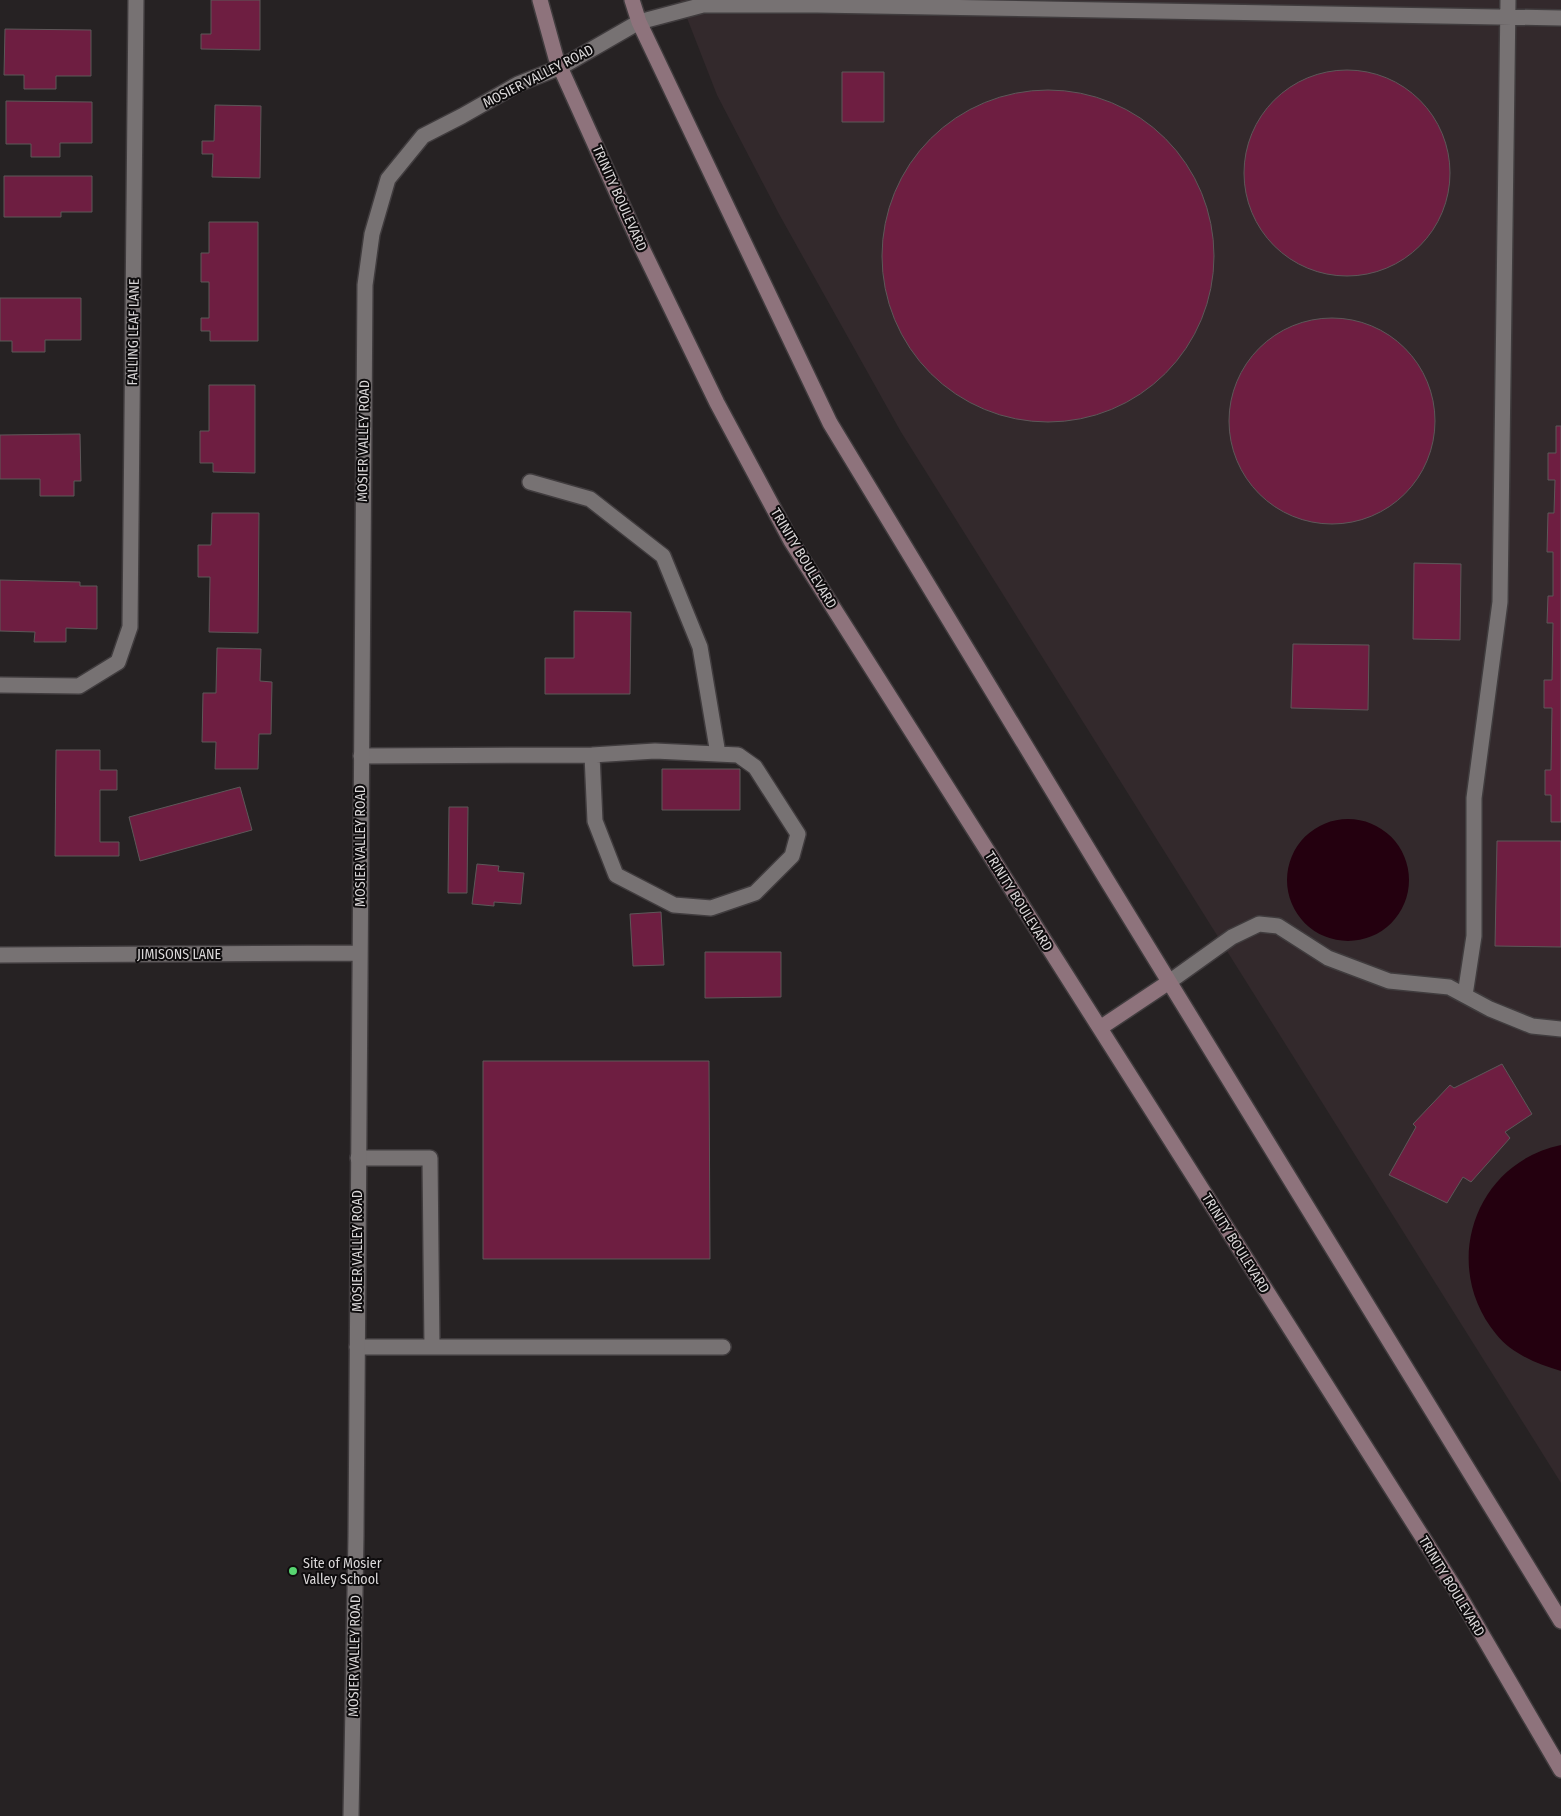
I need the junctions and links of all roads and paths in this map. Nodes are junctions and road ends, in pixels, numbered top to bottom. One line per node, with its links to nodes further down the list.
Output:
1 (136, 0): 10 (street, FALLING LEAF LANE)
2 (540, 0): 8 (main road, TRINITY BOULEVARD)
3 (632, 0): 7 (main road)
4 (1508, 0): 5 (street)
5 (1507, 17): 6 (street, MOSIER VALLEY ROAD); 7 (street, MOSIER VALLEY ROAD); 17 (street)
6 (1561, 18)
7 (639, 22): 8 (street, MOSIER VALLEY ROAD); 16 (main road)
8 (560, 67): 13 (street, MOSIER VALLEY ROAD); 18 (main road, TRINITY BOULEVARD)
9 (530, 482): 11 (street)
10 (0, 685)
11 (718, 754): 12 (street); 12 (street)
12 (592, 755): 13 (street)
13 (360, 756): 14 (street, MOSIER VALLEY ROAD)
14 (359, 952): 15 (street, JIMISONS LANE); 20 (street, MOSIER VALLEY ROAD)
15 (0, 955)
16 (1169, 982): 17 (street); 18 (main road); 24 (main road)
17 (1464, 995): 19 (street)
18 (1100, 1028): 25 (main road, TRINITY BOULEVARD)
19 (1561, 1029)
20 (358, 1158): 21 (street, MOSIER VALLEY ROAD); 22 (street)
21 (357, 1347): 22 (street); 26 (street, MOSIER VALLEY ROAD)
22 (432, 1347): 23 (street)
23 (723, 1347)
24 (1561, 1620)
25 (1561, 1770)
26 (351, 1816)

